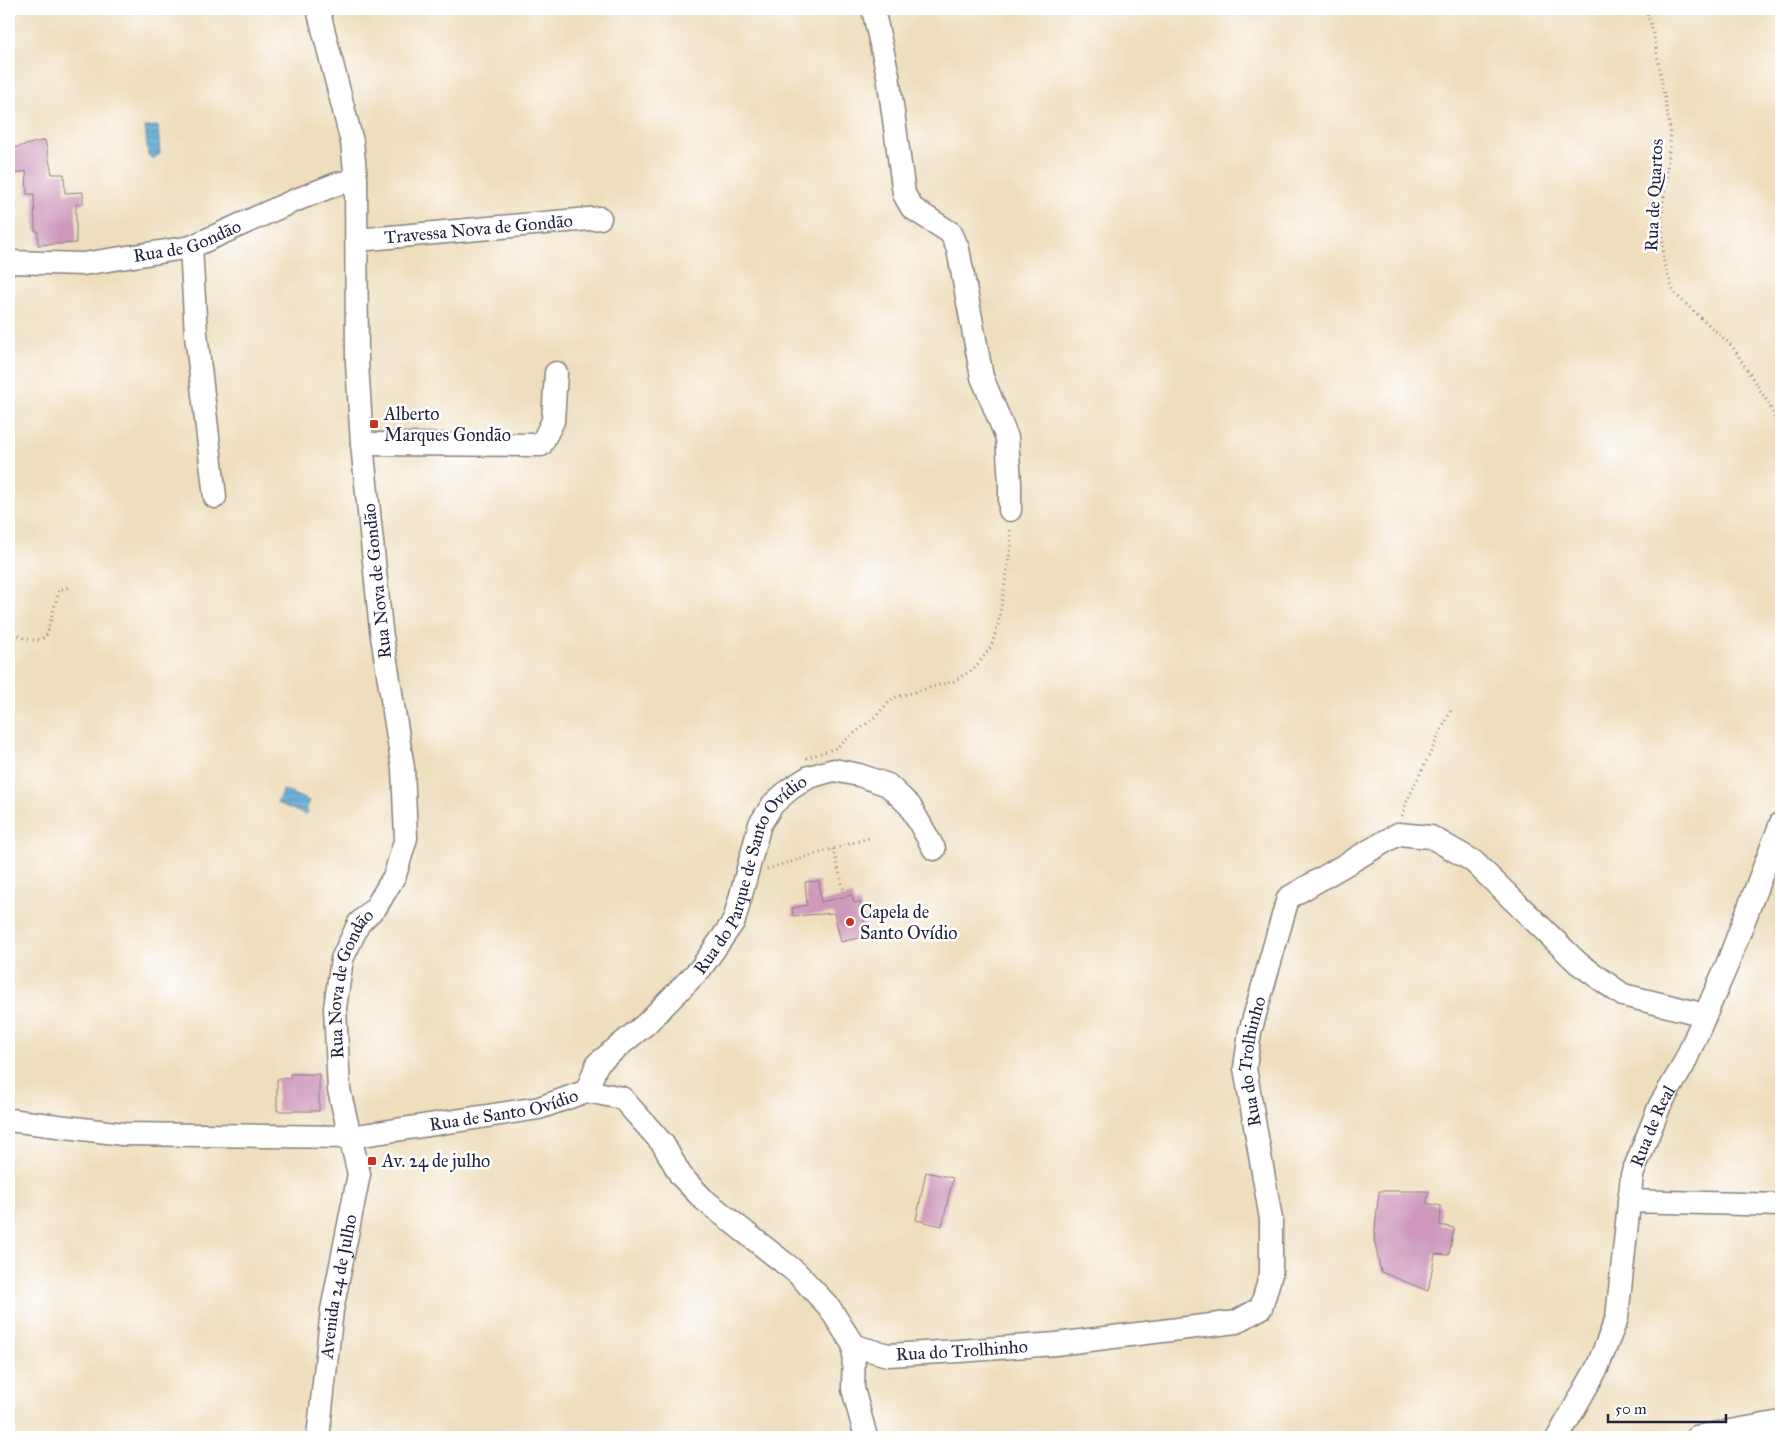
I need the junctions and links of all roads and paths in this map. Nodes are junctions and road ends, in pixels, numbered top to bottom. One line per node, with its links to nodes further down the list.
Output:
1 (318, 9): 4 (street, Rua Nova de Gondão)
2 (873, 9): 13 (street)
3 (1646, 9): 10 (path, Rua de Quartos)
4 (356, 180): 6 (street, Rua Nova de Gondão); 7 (street, Rua de Gondão)
5 (600, 218): 6 (street, Travessa Nova de Gondão)
6 (357, 240): 11 (street, Rua Nova de Gondão)
7 (191, 247): 8 (street, Rua de Gondão); 12 (street)
8 (9, 262)
9 (556, 372): 11 (street)
10 (1781, 436)
11 (362, 444): 28 (street, Rua Nova de Gondão)
12 (215, 497)
13 (1010, 510): 17 (path)
14 (69, 587): 15 (path)
15 (9, 632)
16 (1452, 708): 19 (path)
17 (800, 762)
18 (1781, 823): 25 (street, Rua de Real)
19 (1398, 834): 25 (street); 31 (street, Rua do Trolhinho)
20 (872, 836): 21 (path)
21 (833, 849): 23 (path); 24 (path)
22 (934, 849): 23 (street, Rua do Parque de Santo Ovídio)
23 (745, 876): 26 (street, Rua do Parque de Santo Ovídio)
24 (844, 891)
25 (1705, 1015): 29 (street, Rua de Real)
26 (587, 1091): 28 (street, Rua de Santo Ovídio); 31 (street, Rua de Santo Ovídio)
27 (9, 1120): 28 (street, Rua de Santo Ovídio)
28 (350, 1137): 33 (street, Avenida 24 de Julho)
29 (1629, 1201): 30 (street); 35 (street, Rua de Real)
30 (1781, 1205)
31 (854, 1346): 34 (street)
32 (1781, 1422): 36 (street)
33 (318, 1437)
34 (866, 1437)
35 (1558, 1437)
36 (1696, 1437)

